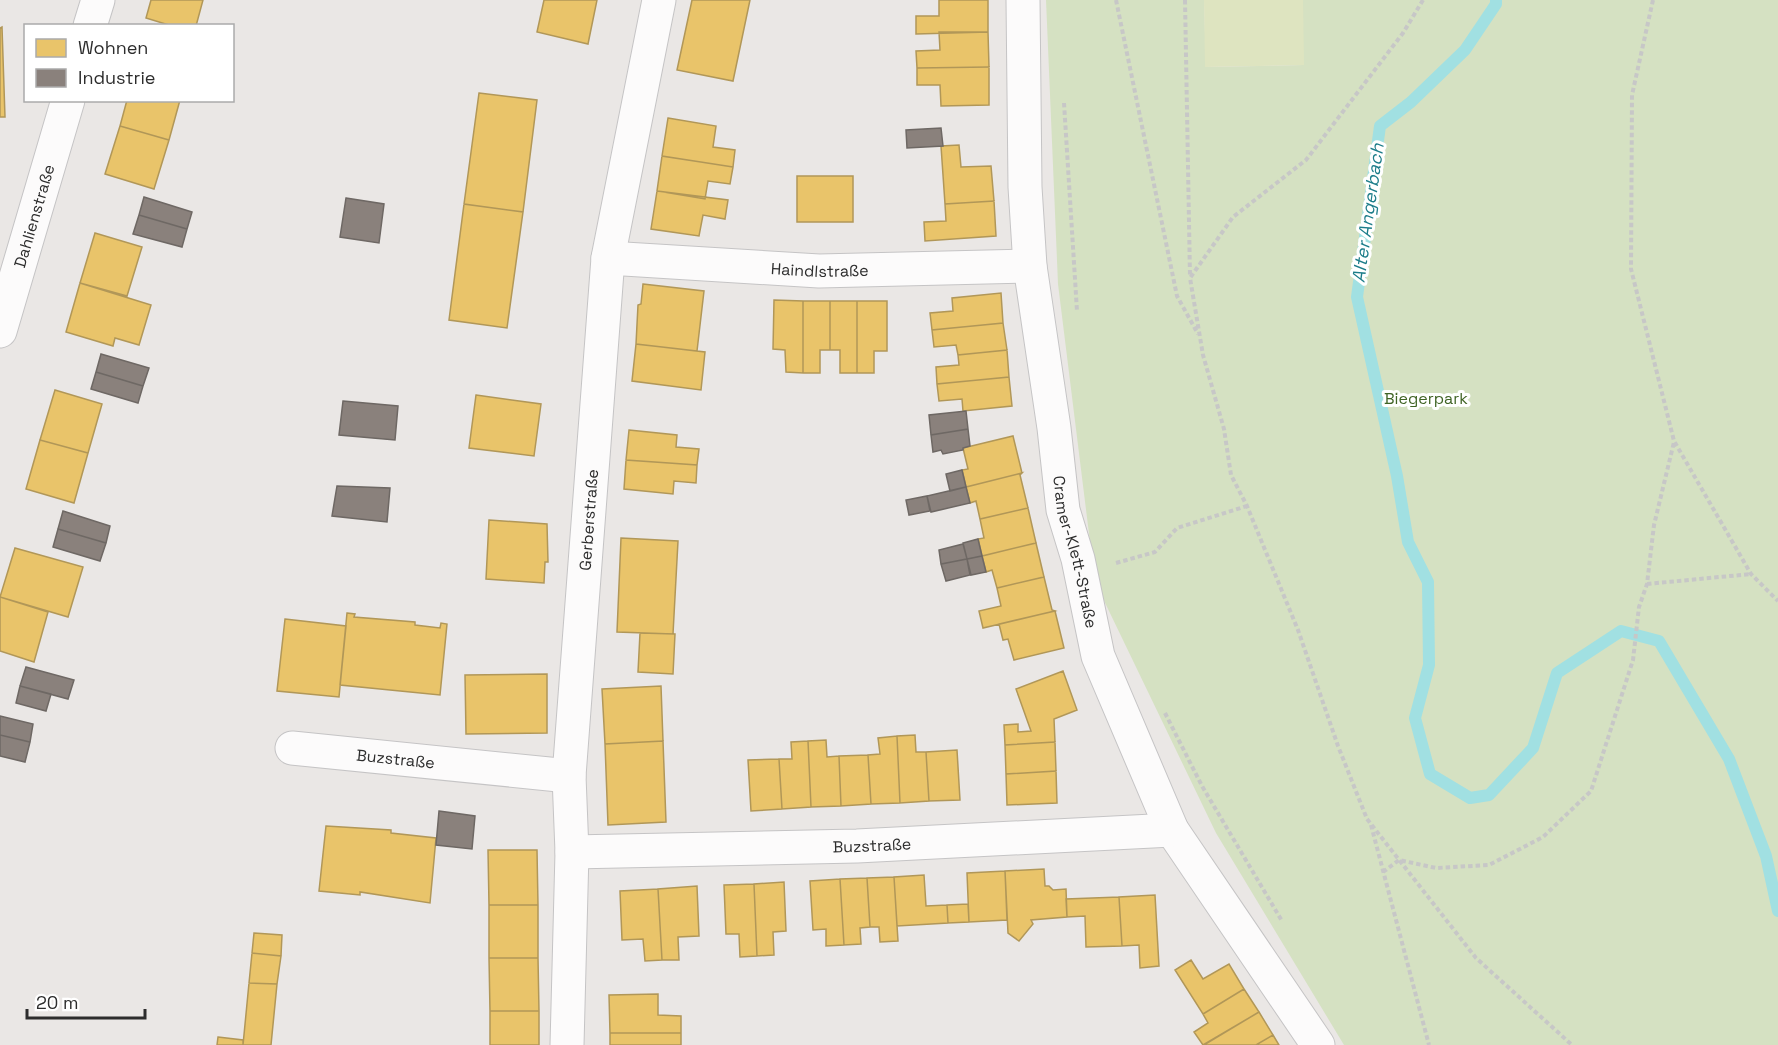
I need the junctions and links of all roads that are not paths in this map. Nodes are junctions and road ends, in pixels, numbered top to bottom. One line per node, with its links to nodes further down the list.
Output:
1 (98, 0): 4 (street)
2 (659, 0): 6 (street, Gerberstraße)
3 (1023, 0): 7 (street, Cramer-Klett-Straße)
4 (91, 24)
5 (67, 102): 8 (street, Dahlienstraße)
6 (608, 258): 7 (street, Haindlstraße); 10 (street, Gerberstraße)
7 (1030, 266): 11 (street, Cramer-Klett-Straße)
8 (0, 331)
9 (292, 748): 10 (street, Buzstraße)
10 (569, 776): 12 (street, Gerberstraße)
11 (1172, 830): 12 (street, Buzstraße); 14 (street, Cramer-Klett-Straße)
12 (572, 852): 13 (street, Gerberstraße)
13 (567, 1045)
14 (1318, 1045)

